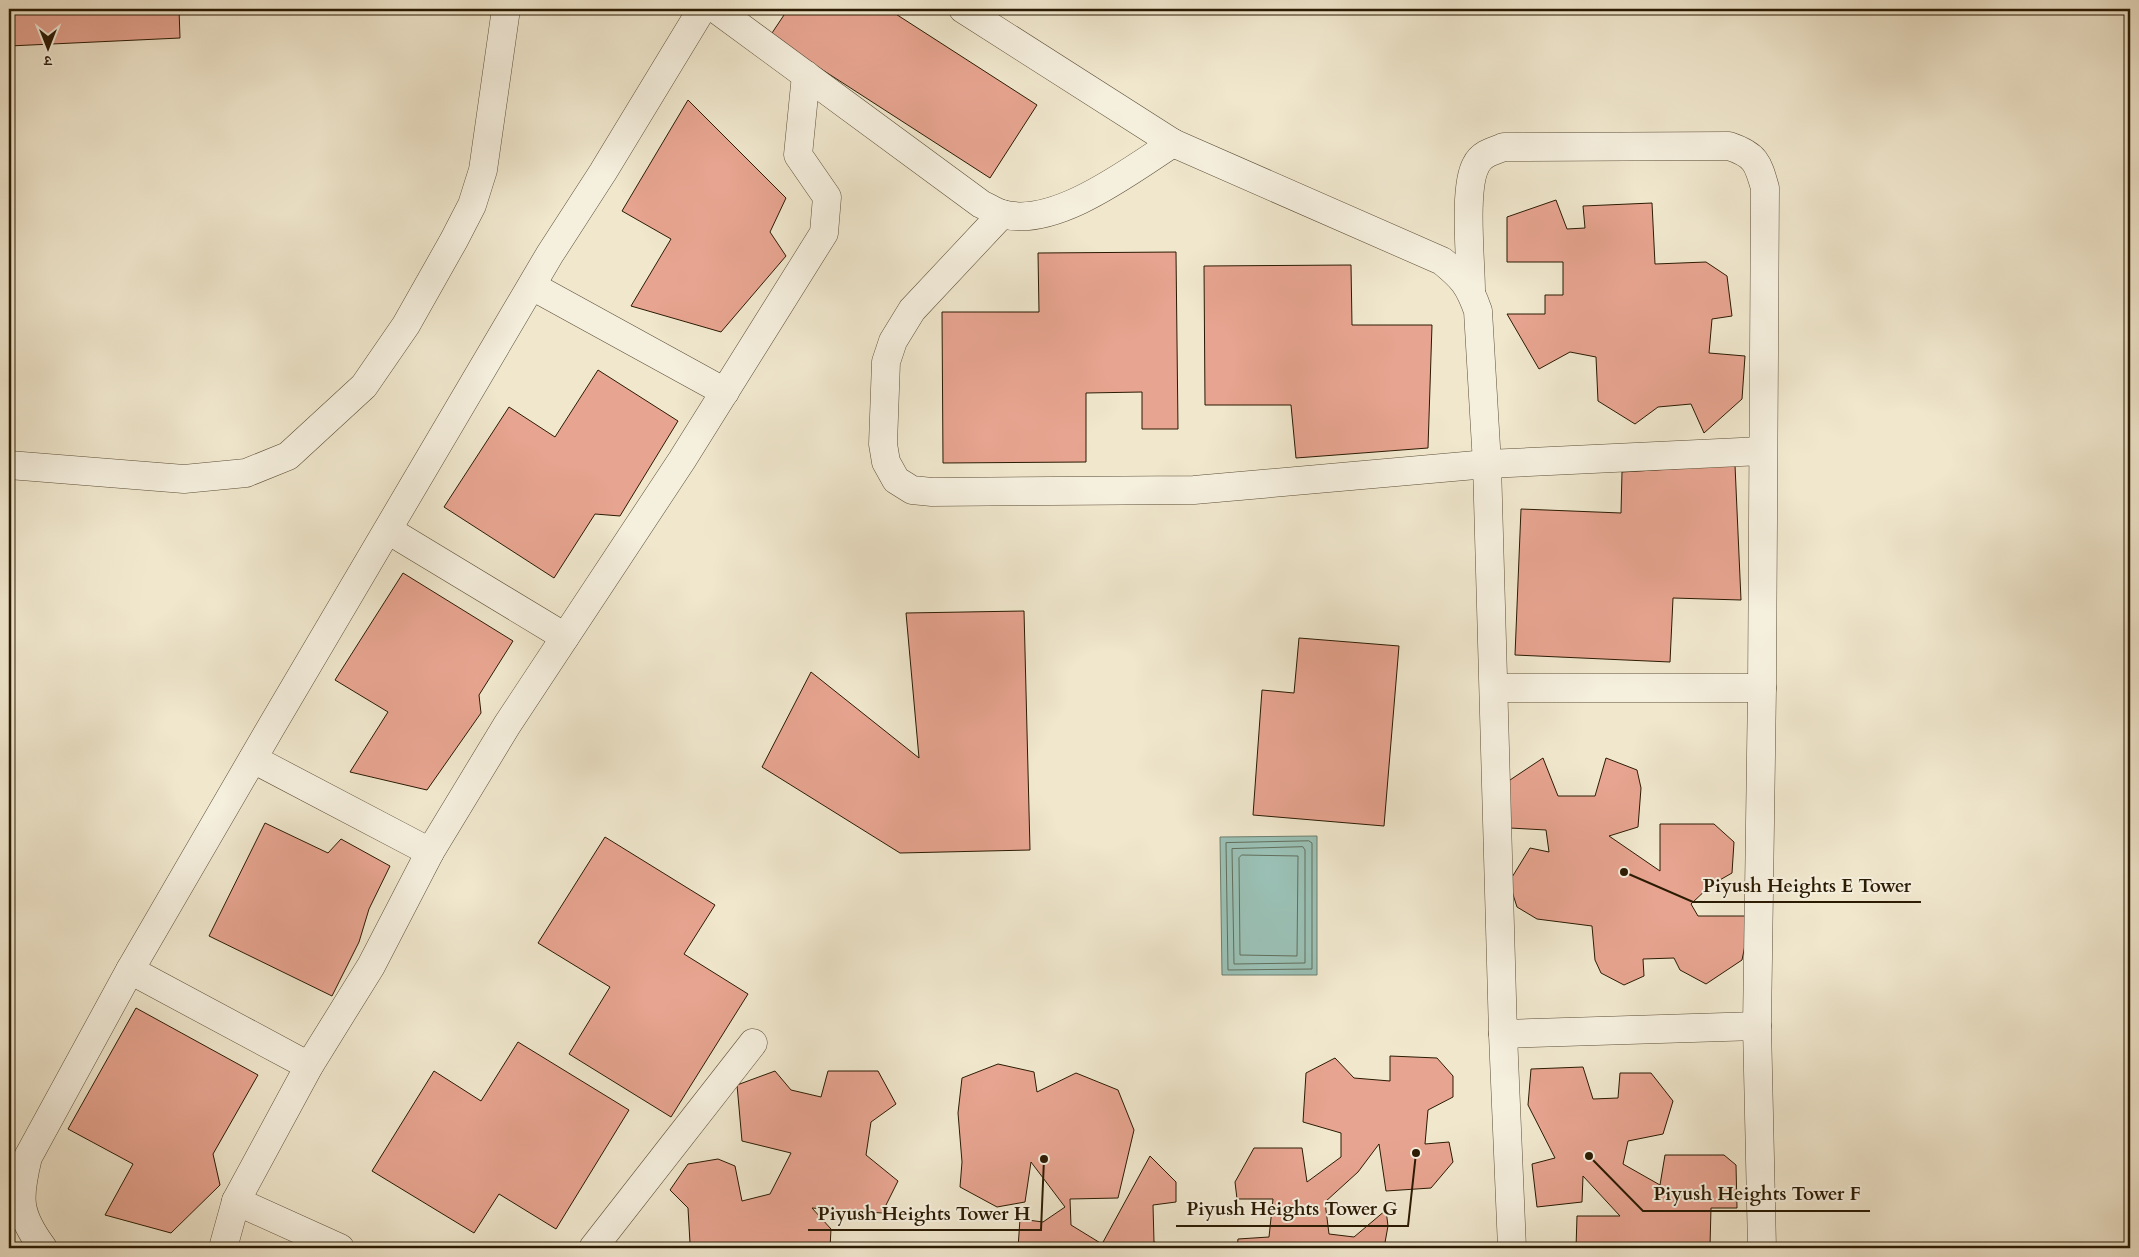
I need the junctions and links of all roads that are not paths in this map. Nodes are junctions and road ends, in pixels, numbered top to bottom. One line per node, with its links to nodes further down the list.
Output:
1 (506, 9): 13 (street)
2 (702, 9): 8 (street)
3 (716, 9): 5 (street)
4 (963, 9): 6 (street)
5 (806, 76): 7 (street); 10 (street)
6 (1173, 143): 7 (street); 9 (street)
7 (1002, 214): 12 (street)
8 (532, 286): 10 (street); 14 (street)
9 (1471, 291): 11 (street); 12 (street)
10 (725, 392): 15 (street)
11 (1762, 452): 12 (street); 17 (street)
12 (1487, 464): 16 (street)
13 (9, 465)
14 (388, 530): 15 (street); 18 (street)
15 (565, 637): 19 (street)
16 (1494, 688): 17 (street); 22 (street)
17 (1762, 688): 21 (street)
18 (253, 759): 19 (street); 20 (street)
19 (430, 852): 24 (street)
20 (130, 970): 24 (street); 26 (street)
21 (1757, 1026): 22 (street); 31 (street)
22 (1503, 1034): 30 (street)
23 (754, 1043): 29 (street)
24 (309, 1066): 25 (street)
25 (236, 1202): 27 (street); 28 (street)
26 (43, 1248)
27 (223, 1248)
28 (340, 1248)
29 (593, 1248)
30 (1512, 1248)
31 (1762, 1248)

